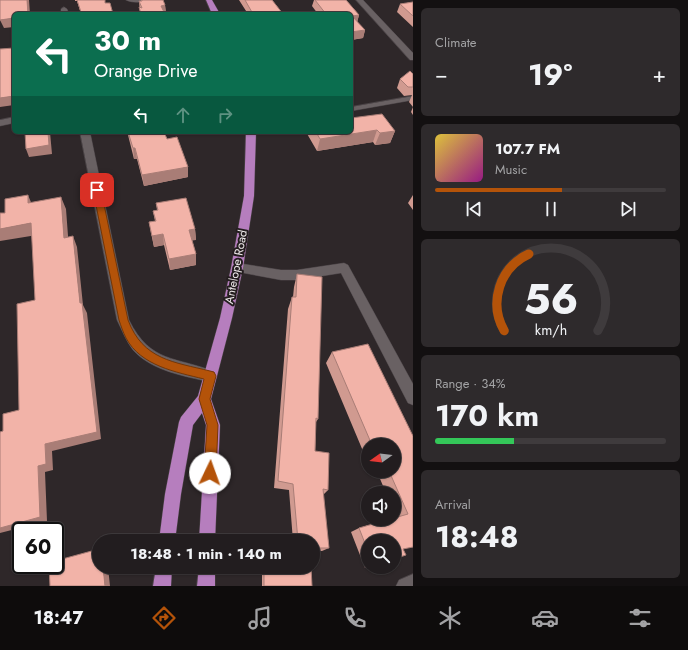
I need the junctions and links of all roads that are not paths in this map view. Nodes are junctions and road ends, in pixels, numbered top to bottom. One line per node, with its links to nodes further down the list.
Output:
1 (129, 0): 2 (street)
2 (145, 0)
3 (209, 0): 5 (main road)
4 (359, 0): 6 (street)
5 (215, 12)
6 (413, 58)
7 (413, 98): 8 (lane)
8 (353, 109)
9 (12, 120): 10 (street)
10 (0, 122)
11 (85, 134): 14 (street)
12 (251, 134): 13 (main road, Antelope Road)
13 (237, 268): 14 (main road, Antelope Road); 15 (street)
14 (210, 376): 16 (main road, Antelope Road)
15 (413, 398)
16 (204, 399): 17 (main road, Antelope Road); 18 (main road)
17 (168, 534)
18 (207, 534)
19 (163, 574): 22 (main road)
20 (207, 574): 23 (main road)
21 (413, 583): 24 (street)
22 (162, 586)
23 (206, 586)
24 (405, 586)

